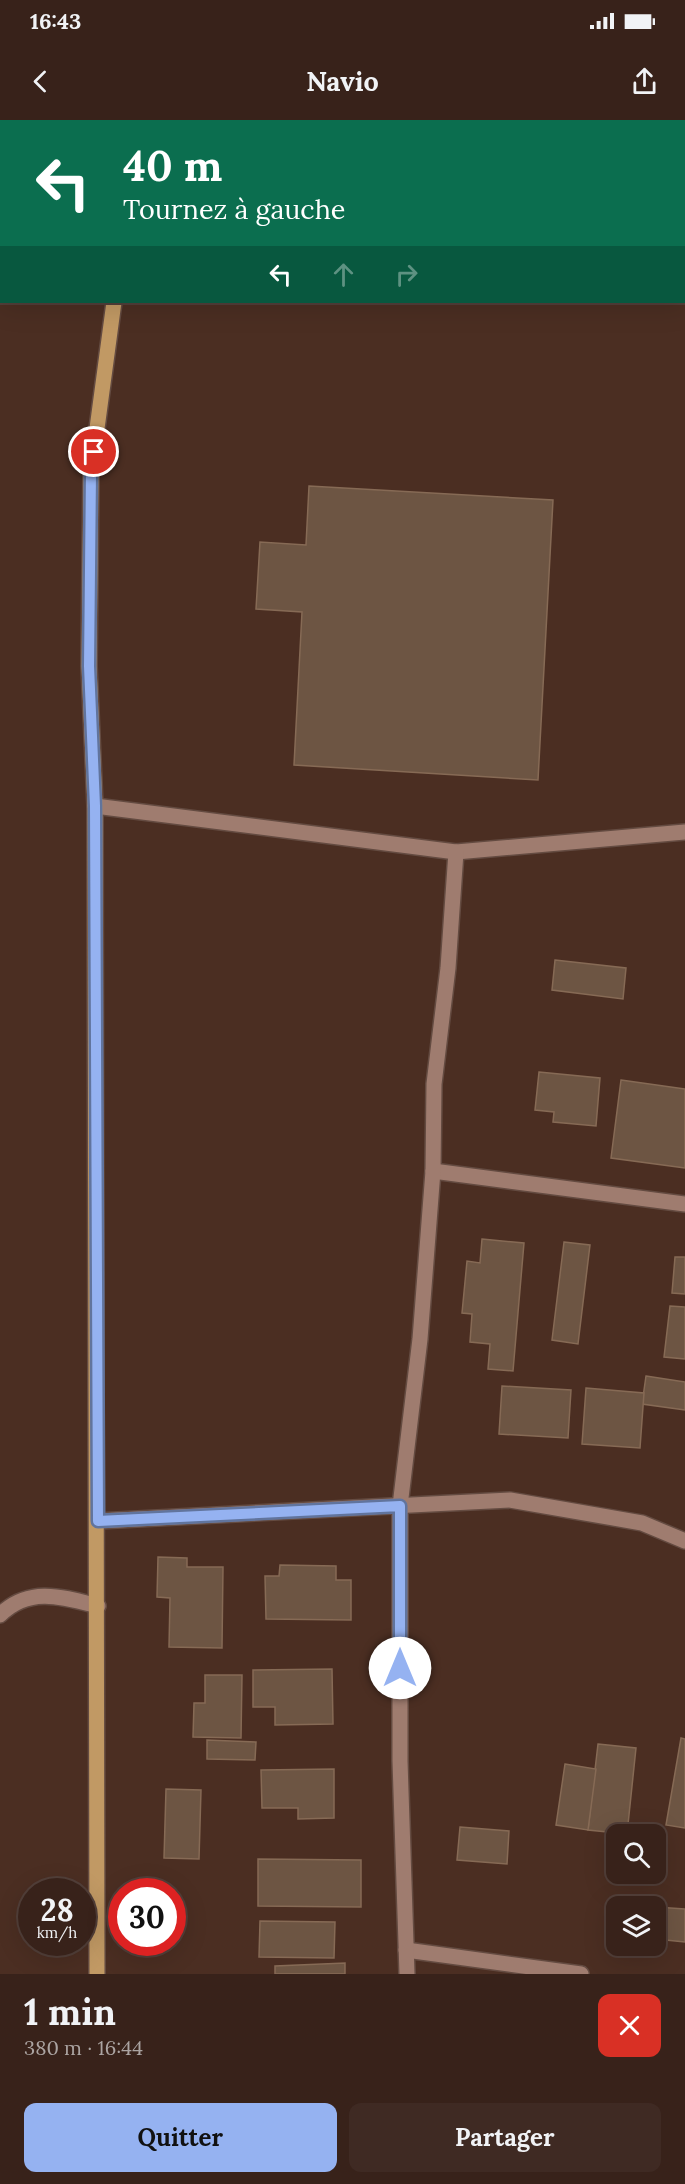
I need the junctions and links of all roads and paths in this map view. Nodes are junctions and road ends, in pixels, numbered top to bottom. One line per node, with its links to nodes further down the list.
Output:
1 (114, 303): 2 (main road)
2 (95, 806): 4 (street); 8 (main road)
3 (685, 832): 4 (street)
4 (456, 852): 5 (street)
5 (433, 1171): 6 (street); 7 (street)
6 (685, 1204)
7 (400, 1506): 8 (street); 9 (street); 12 (street)
8 (98, 1521): 10 (main road)
9 (685, 1541)
10 (98, 1606): 11 (street); 13 (main road)
11 (0, 1615)
12 (406, 1950): 14 (street); 15 (street)
13 (97, 1974)
14 (406, 1974)
15 (580, 1974)

